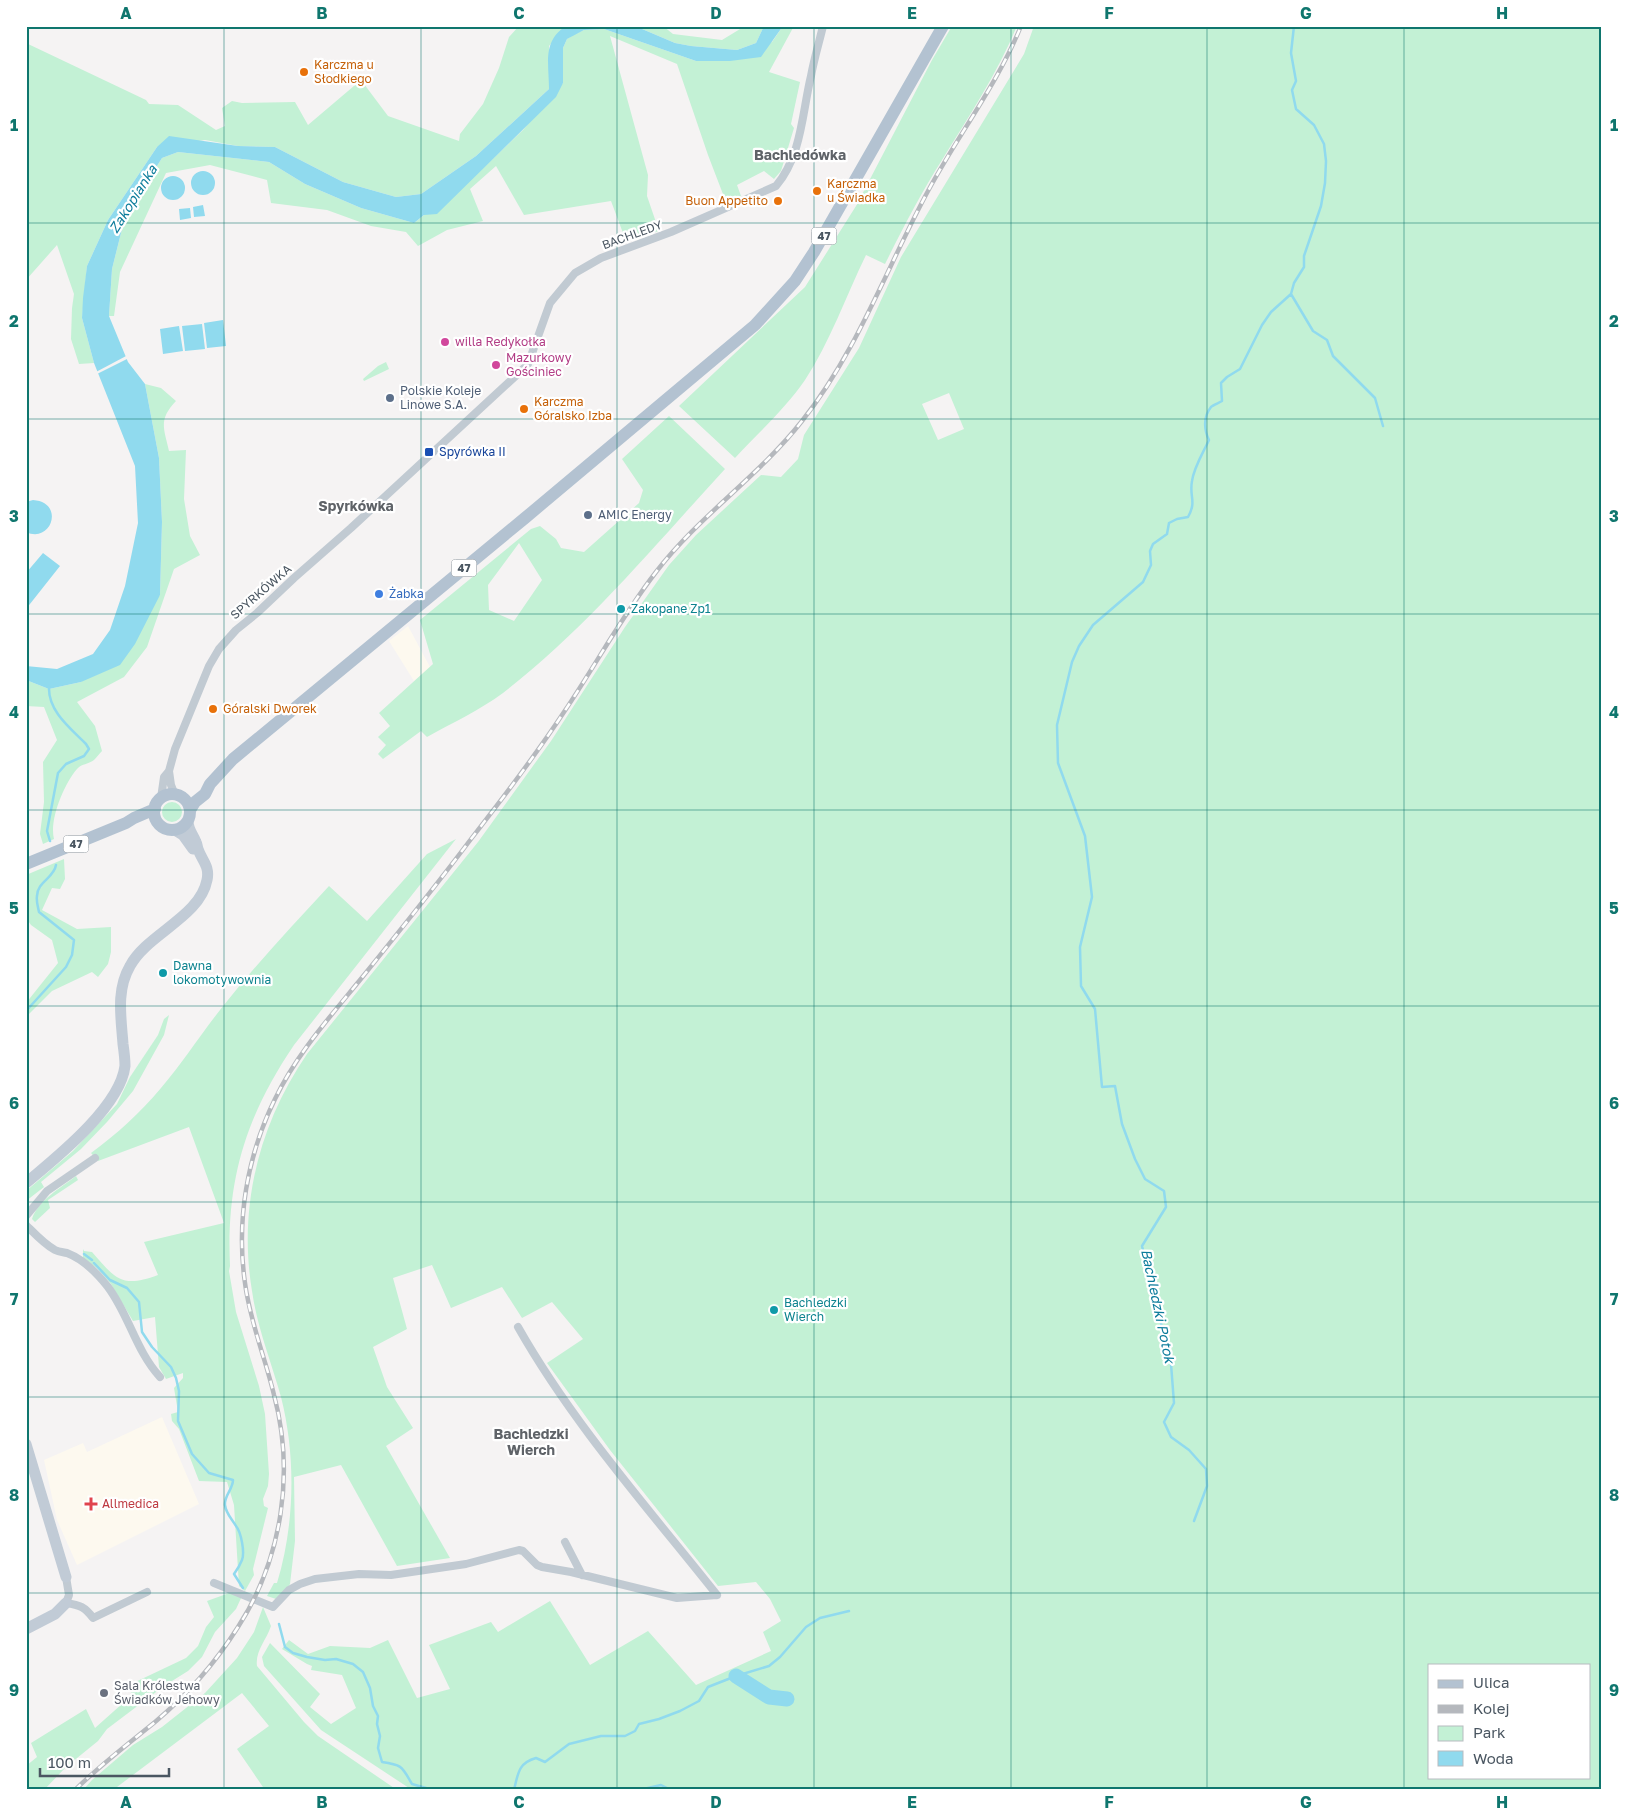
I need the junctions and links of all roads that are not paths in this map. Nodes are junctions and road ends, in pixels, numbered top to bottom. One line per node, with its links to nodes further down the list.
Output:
1 (823, 26): 3 (street, BACHLEDY)
2 (943, 26): 5 (main road, 47)
3 (418, 466): 4 (street, SPYRKÓWKA)
4 (168, 771): 6 (street); 7 (street, SPYRKÓWKA)
5 (210, 784): 6 (main road, 47); 8 (main road, 47)
6 (179, 796): 7 (main road, 47); 8 (main road)
7 (158, 810): 9 (main road); 11 (main road, 47)
8 (189, 815): 9 (main road, 47); 10 (street)
9 (175, 830): 10 (street)
10 (198, 849): 13 (street)
11 (26, 864)
12 (95, 1158): 14 (street)
13 (26, 1183)
14 (26, 1216)
15 (26, 1225): 17 (street)
16 (518, 1327): 20 (street)
17 (160, 1377)
18 (26, 1444): 21 (street)
19 (565, 1542): 20 (street)
20 (582, 1575): 22 (street)
21 (66, 1578): 24 (street)
22 (214, 1583)
23 (147, 1592): 24 (street)
24 (66, 1603): 25 (street)
25 (26, 1629)

